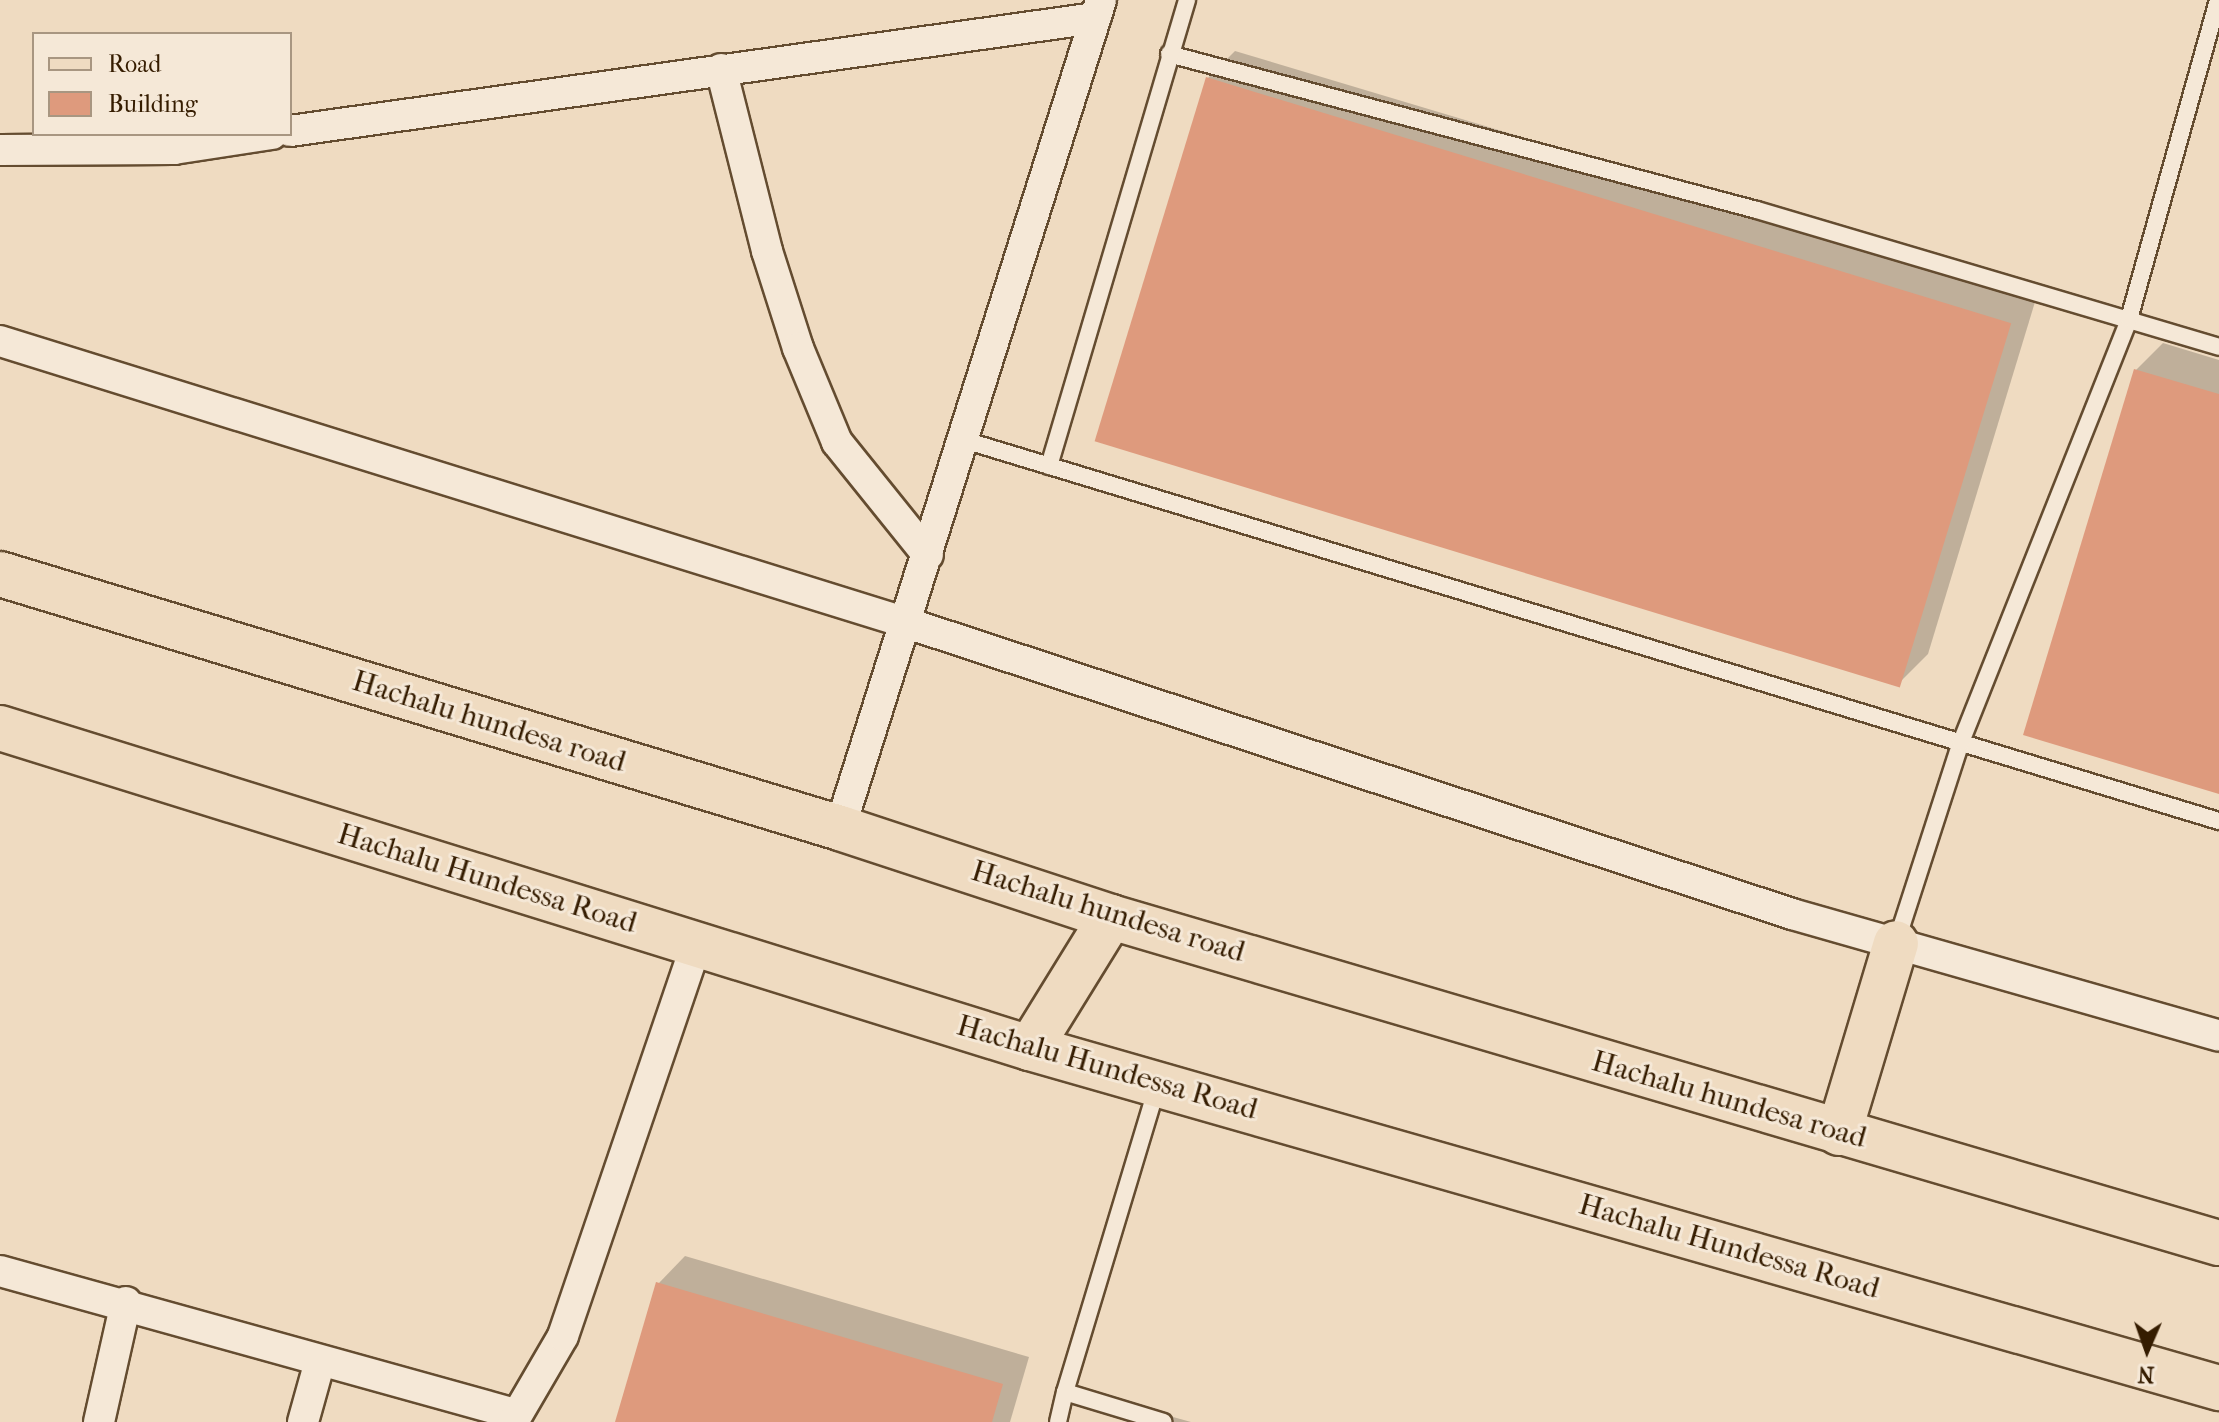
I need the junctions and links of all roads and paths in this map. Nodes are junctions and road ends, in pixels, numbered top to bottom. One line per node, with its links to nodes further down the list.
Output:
1 (1187, 0): 4 (lane)
2 (2218, 0): 9 (lane)
3 (1098, 9): 5 (street); 12 (street)
4 (1169, 54): 9 (lane); 13 (lane)
5 (721, 69): 6 (street); 14 (street)
6 (292, 131)
7 (259, 136): 8 (street)
8 (0, 150)
9 (2129, 319): 11 (lane); 18 (lane)
10 (0, 341): 16 (street)
11 (2219, 347)
12 (964, 440): 13 (lane); 14 (street)
13 (1049, 466): 18 (lane)
14 (928, 555): 16 (street)
15 (0, 574): 20 (main road, Hachalu hundesa road)
16 (907, 623): 20 (street); 22 (street)
17 (0, 728): 23 (main road, Hachalu Hundessa Road)
18 (1961, 742): 19 (lane); 22 (lane)
19 (2219, 821)
20 (840, 828): 21 (main road, Hachalu hundesa road)
21 (1111, 917): 25 (main road); 27 (main road, Hachalu hundesa road)
22 (1896, 943): 24 (street); 27 (main road)
23 (696, 945): 25 (main road, Hachalu Hundessa Road); 34 (street)
24 (2219, 1036)
25 (1030, 1048): 26 (main road, Hachalu Hundessa Road)
26 (1158, 1082): 32 (main road, Hachalu Hundessa Road); 33 (lane)
27 (1839, 1133): 28 (main road, Hachalu hundesa road)
28 (2219, 1243)
29 (0, 1271): 30 (street)
30 (126, 1302): 31 (street); 35 (street)
31 (320, 1361): 34 (street); 36 (street)
32 (2219, 1388)
33 (1065, 1392): 37 (lane); 38 (lane)
34 (514, 1418)
35 (99, 1422)
36 (303, 1422)
37 (1058, 1422)
38 (1164, 1422)

